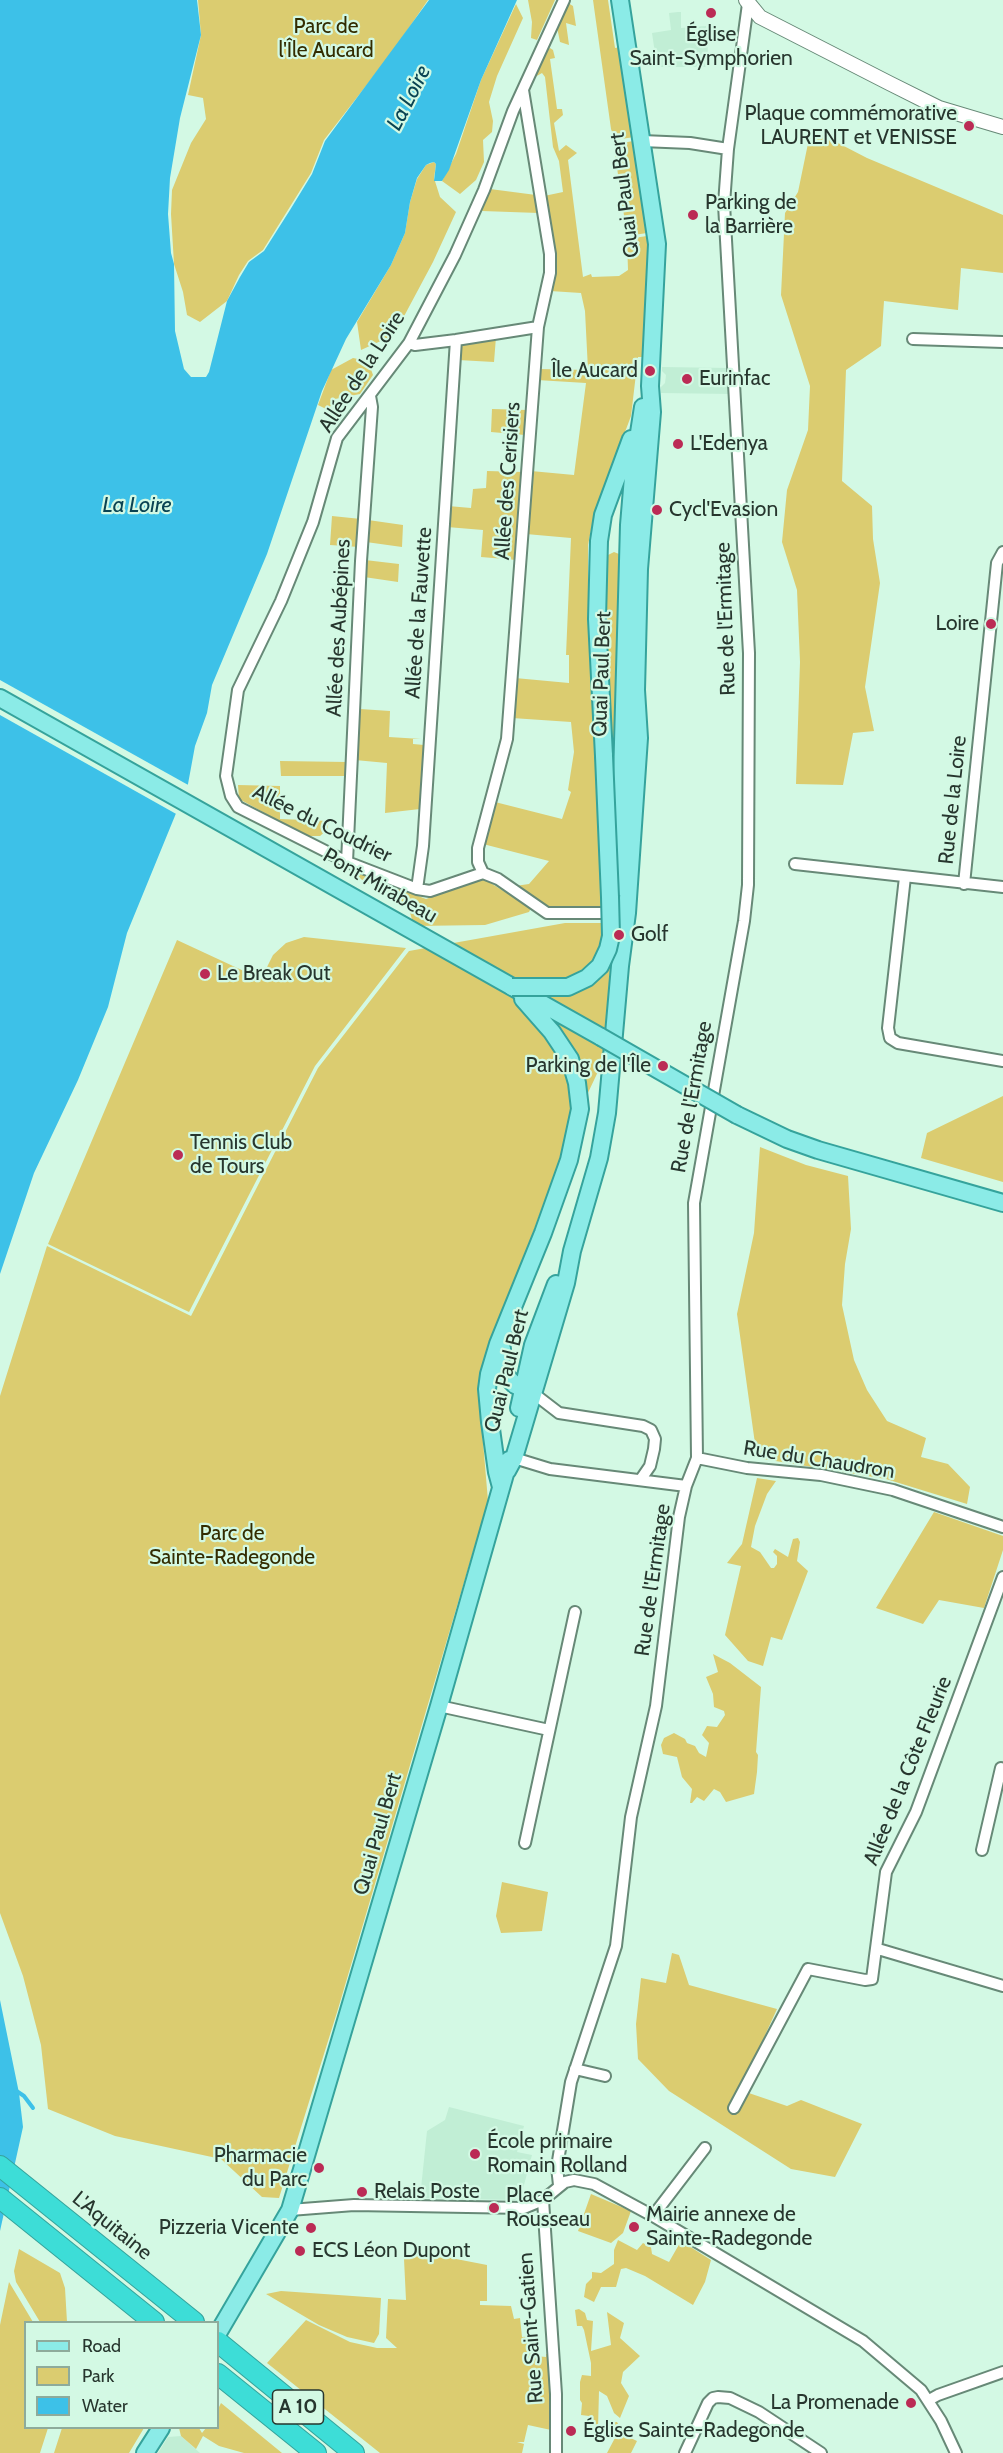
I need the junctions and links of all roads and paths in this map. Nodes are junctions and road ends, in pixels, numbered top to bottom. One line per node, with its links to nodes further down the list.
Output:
1 (564, 0): 4 (street, Allée de la Loire)
2 (620, 0): 6 (main road, Quai Paul Bert)
3 (747, 2): 5 (street); 7 (street, Rue de l'Ermitage)
4 (523, 89): 8 (street, Allée des Cerisiers); 12 (street, Allée de la Loire)
5 (1003, 127)
6 (642, 141): 7 (street); 13 (main road, Quai Paul Bert)
7 (728, 149): 35 (street, Rue de l'Ermitage)
8 (538, 327): 10 (street); 24 (street, Allée des Cerisiers)
9 (913, 339): 11 (street)
10 (456, 340): 12 (street); 28 (street, Allée de la Fauvette)
11 (1003, 342)
12 (409, 343): 14 (street, Allée de la Loire)
13 (650, 386): 15 (main road, Quai Paul Bert); 19 (main road, Quai Paul Bert)
14 (370, 396): 21 (street, Allée de la Loire); 22 (street, Allée des Aubépines)
15 (641, 412): 16 (main road, Quai Paul Bert); 17 (main road)
16 (629, 538): 17 (main road); 19 (main road); 29 (main road, Quai Paul Bert)
17 (599, 541): 30 (main road, bridge)
18 (1003, 552): 26 (street, Rue de la Loire)
19 (639, 569): 29 (main road, Quai Paul Bert)
20 (0, 698): 30 (main road, Pont Mirabeau)
21 (226, 776): 22 (street, Allée du Coudrier)
22 (347, 862): 28 (street, Allée du Coudrier)
23 (795, 864): 25 (street, Rue de la Loire)
24 (483, 873): 28 (street, Allée du Coudrier); 29 (street)
25 (905, 877): 26 (street, Rue de la Loire); 31 (street)
26 (964, 884): 27 (street)
27 (1003, 887)
28 (417, 889)
29 (623, 913): 34 (main road, Quai Paul Bert)
30 (512, 987): 32 (main road, Pont Mirabeau, bridge); 33 (main road)
31 (1003, 1062)
32 (1003, 1203)
33 (513, 1307): 34 (main road); 39 (main road)
34 (528, 1391): 36 (main road, Quai Paul Bert); 37 (street)
35 (697, 1458): 38 (street, Rue de l'Ermitage); 40 (street, Rue du Chaudron)
36 (511, 1465): 37 (street); 39 (main road, Quai Paul Bert)
37 (641, 1479): 38 (street)
38 (686, 1486): 50 (street, Rue de l'Ermitage)
39 (502, 1488): 43 (main road, Quai Paul Bert)
40 (1003, 1527)
41 (1003, 1577): 48 (street, Allée de la Côte Fleurie)
42 (575, 1612): 44 (street)
43 (439, 1706): 44 (street); 58 (main road, Quai Paul Bert)
44 (549, 1730): 46 (street)
45 (1001, 1768): 47 (street)
46 (525, 1843)
47 (982, 1850)
48 (878, 1949): 49 (street); 52 (street, Allée de la Côte Fleurie)
49 (1003, 1986)
50 (575, 2069): 51 (street); 55 (street, Rue de l'Ermitage)
51 (606, 2076)
52 (734, 2108)
53 (705, 2148): 59 (street)
54 (0, 2166): 60 (highway, L'Aquitaine)
55 (559, 2185): 57 (street); 59 (street)
56 (0, 2198): 61 (highway)
57 (543, 2200): 58 (street); 71 (street, Rue Saint-Gatien)
58 (290, 2210): 62 (main road, Quai Paul Bert)
59 (653, 2216): 66 (street)
60 (186, 2316)
61 (153, 2321)
62 (219, 2331)
63 (219, 2343): 70 (highway, A 10)
64 (1003, 2372): 66 (street)
65 (223, 2378): 69 (highway, A 10)
66 (929, 2400): 74 (street)
67 (160, 2429): 68 (main road)
68 (145, 2453)
69 (316, 2453)
70 (354, 2453)
71 (556, 2453)
72 (685, 2453): 73 (street)
73 (821, 2453)
74 (956, 2453)

